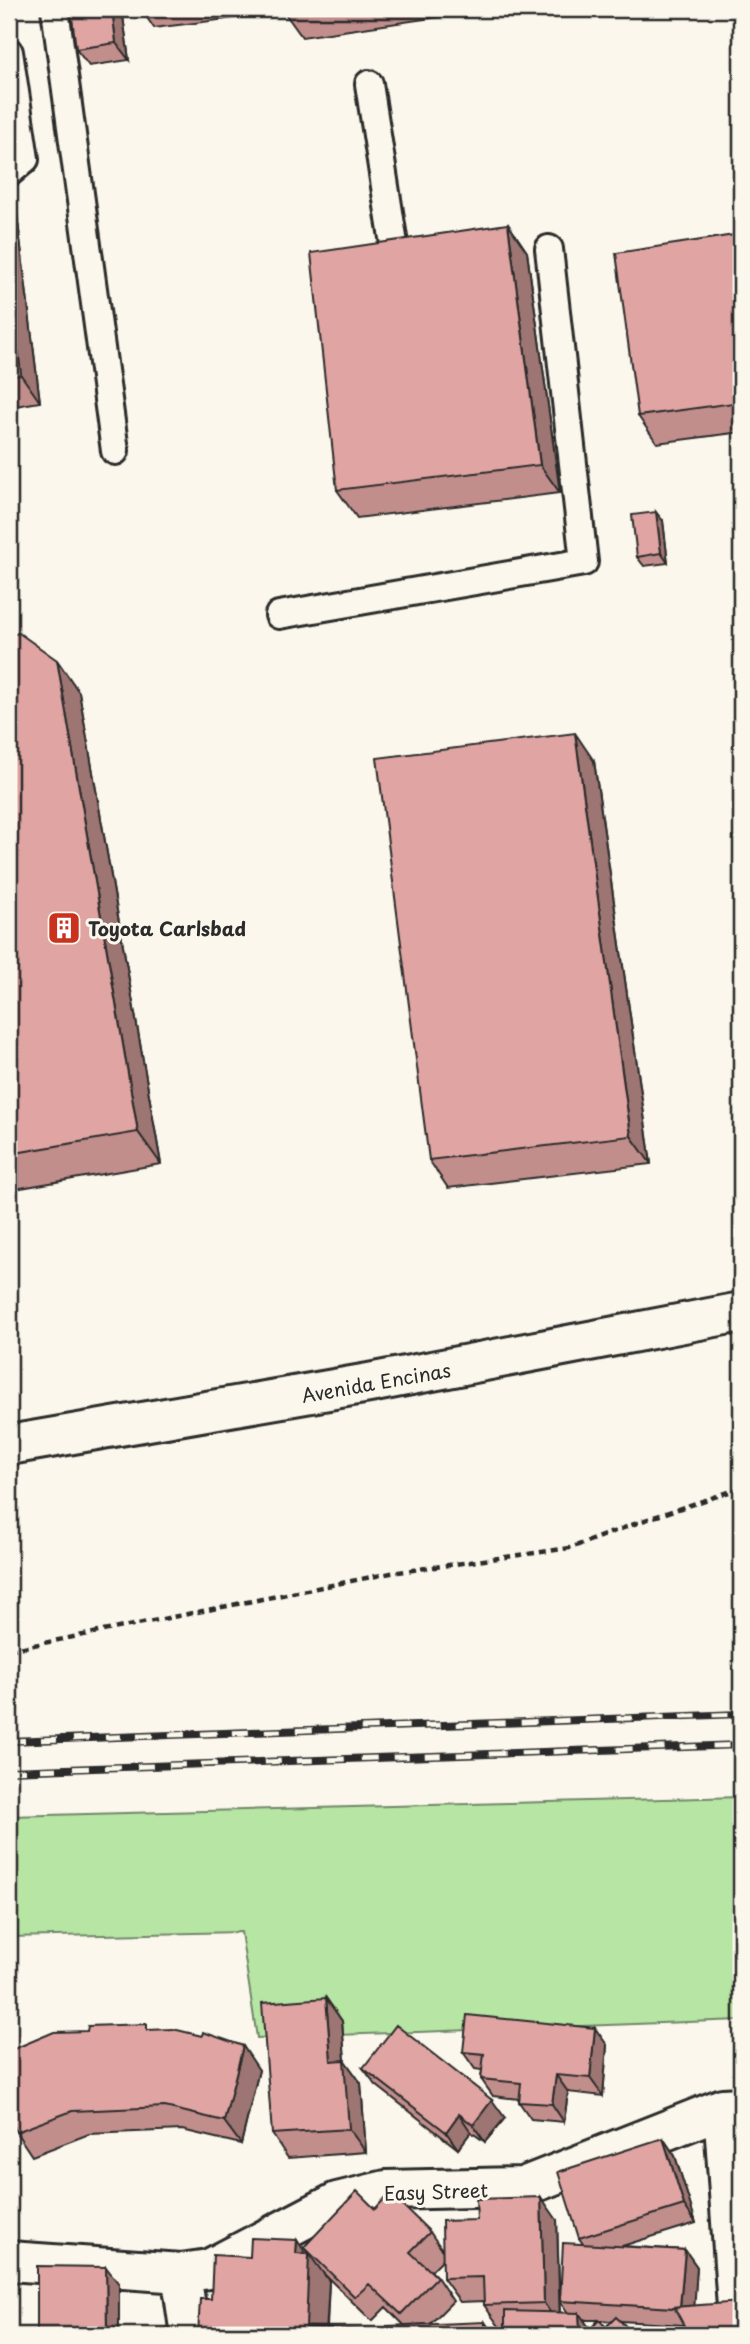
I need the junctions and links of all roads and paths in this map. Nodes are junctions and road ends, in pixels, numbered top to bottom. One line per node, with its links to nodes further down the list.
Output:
1 (55, 9): 7 (lane)
2 (9, 52): 4 (lane)
3 (369, 83): 6 (lane)
4 (11, 171)
5 (549, 249): 8 (lane)
6 (396, 257)
7 (115, 451)
8 (279, 615)
9 (741, 1312): 10 (street, Avenida Encinas)
10 (9, 1445)
11 (741, 1488): 12 (path)
12 (9, 1650)
13 (732, 2108): 15 (street, Easy Street); 16 (street)
14 (9, 2261): 15 (street, Easy Street)
15 (181, 2273): 17 (street)
16 (738, 2321)
17 (190, 2335)

